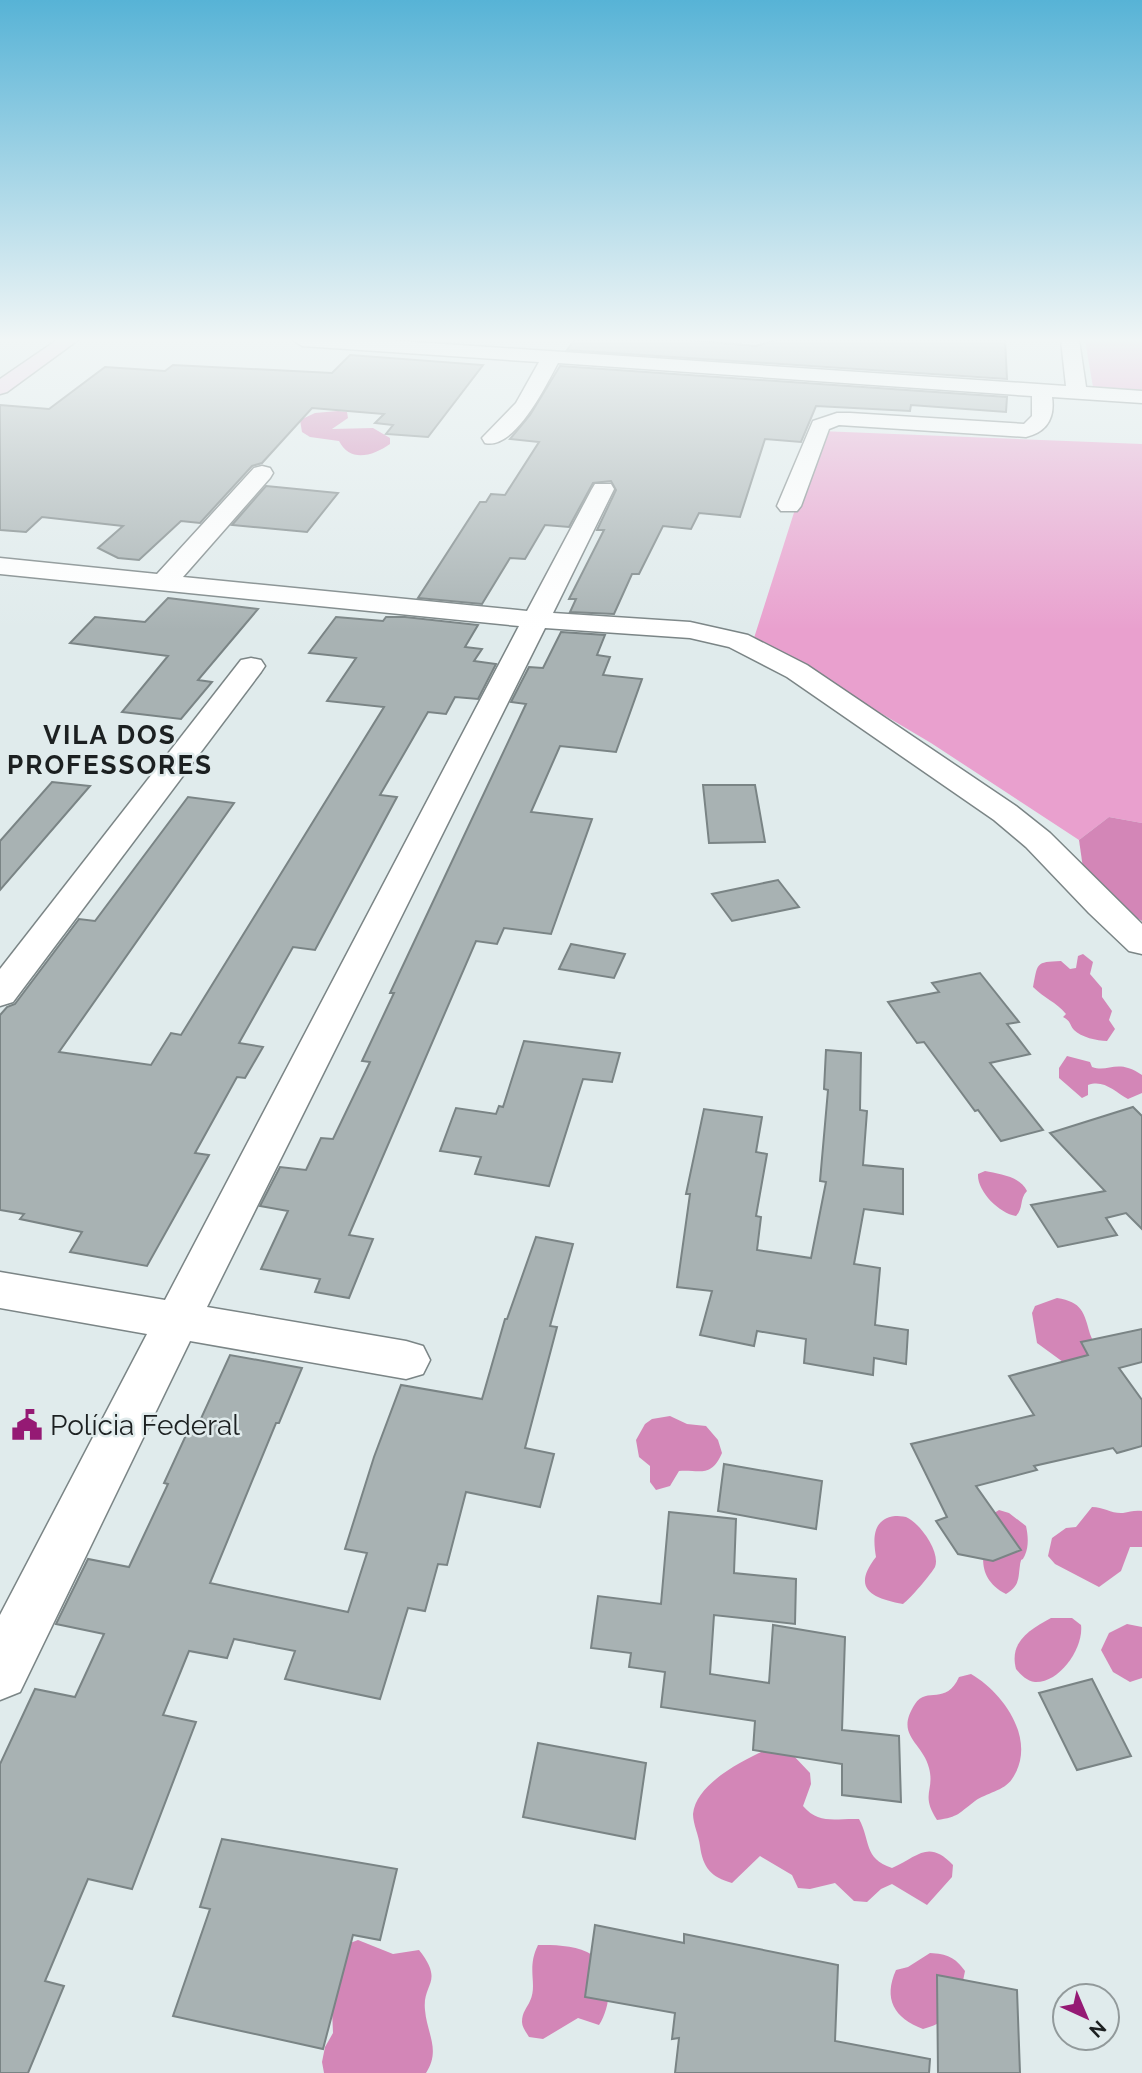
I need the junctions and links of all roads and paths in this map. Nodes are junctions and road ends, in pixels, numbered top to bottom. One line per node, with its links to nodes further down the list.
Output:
1 (816, 437): 4 (street)
2 (262, 473): 6 (street)
3 (603, 489): 7 (street)
4 (789, 506)
5 (0, 566): 6 (street)
6 (164, 582): 7 (street)
7 (538, 620): 9 (street); 12 (street)
8 (251, 666): 10 (street)
9 (1142, 943)
10 (0, 994)
11 (0, 1290): 12 (street)
12 (177, 1321): 13 (street); 14 (street)
13 (406, 1360)
14 (0, 1674)

